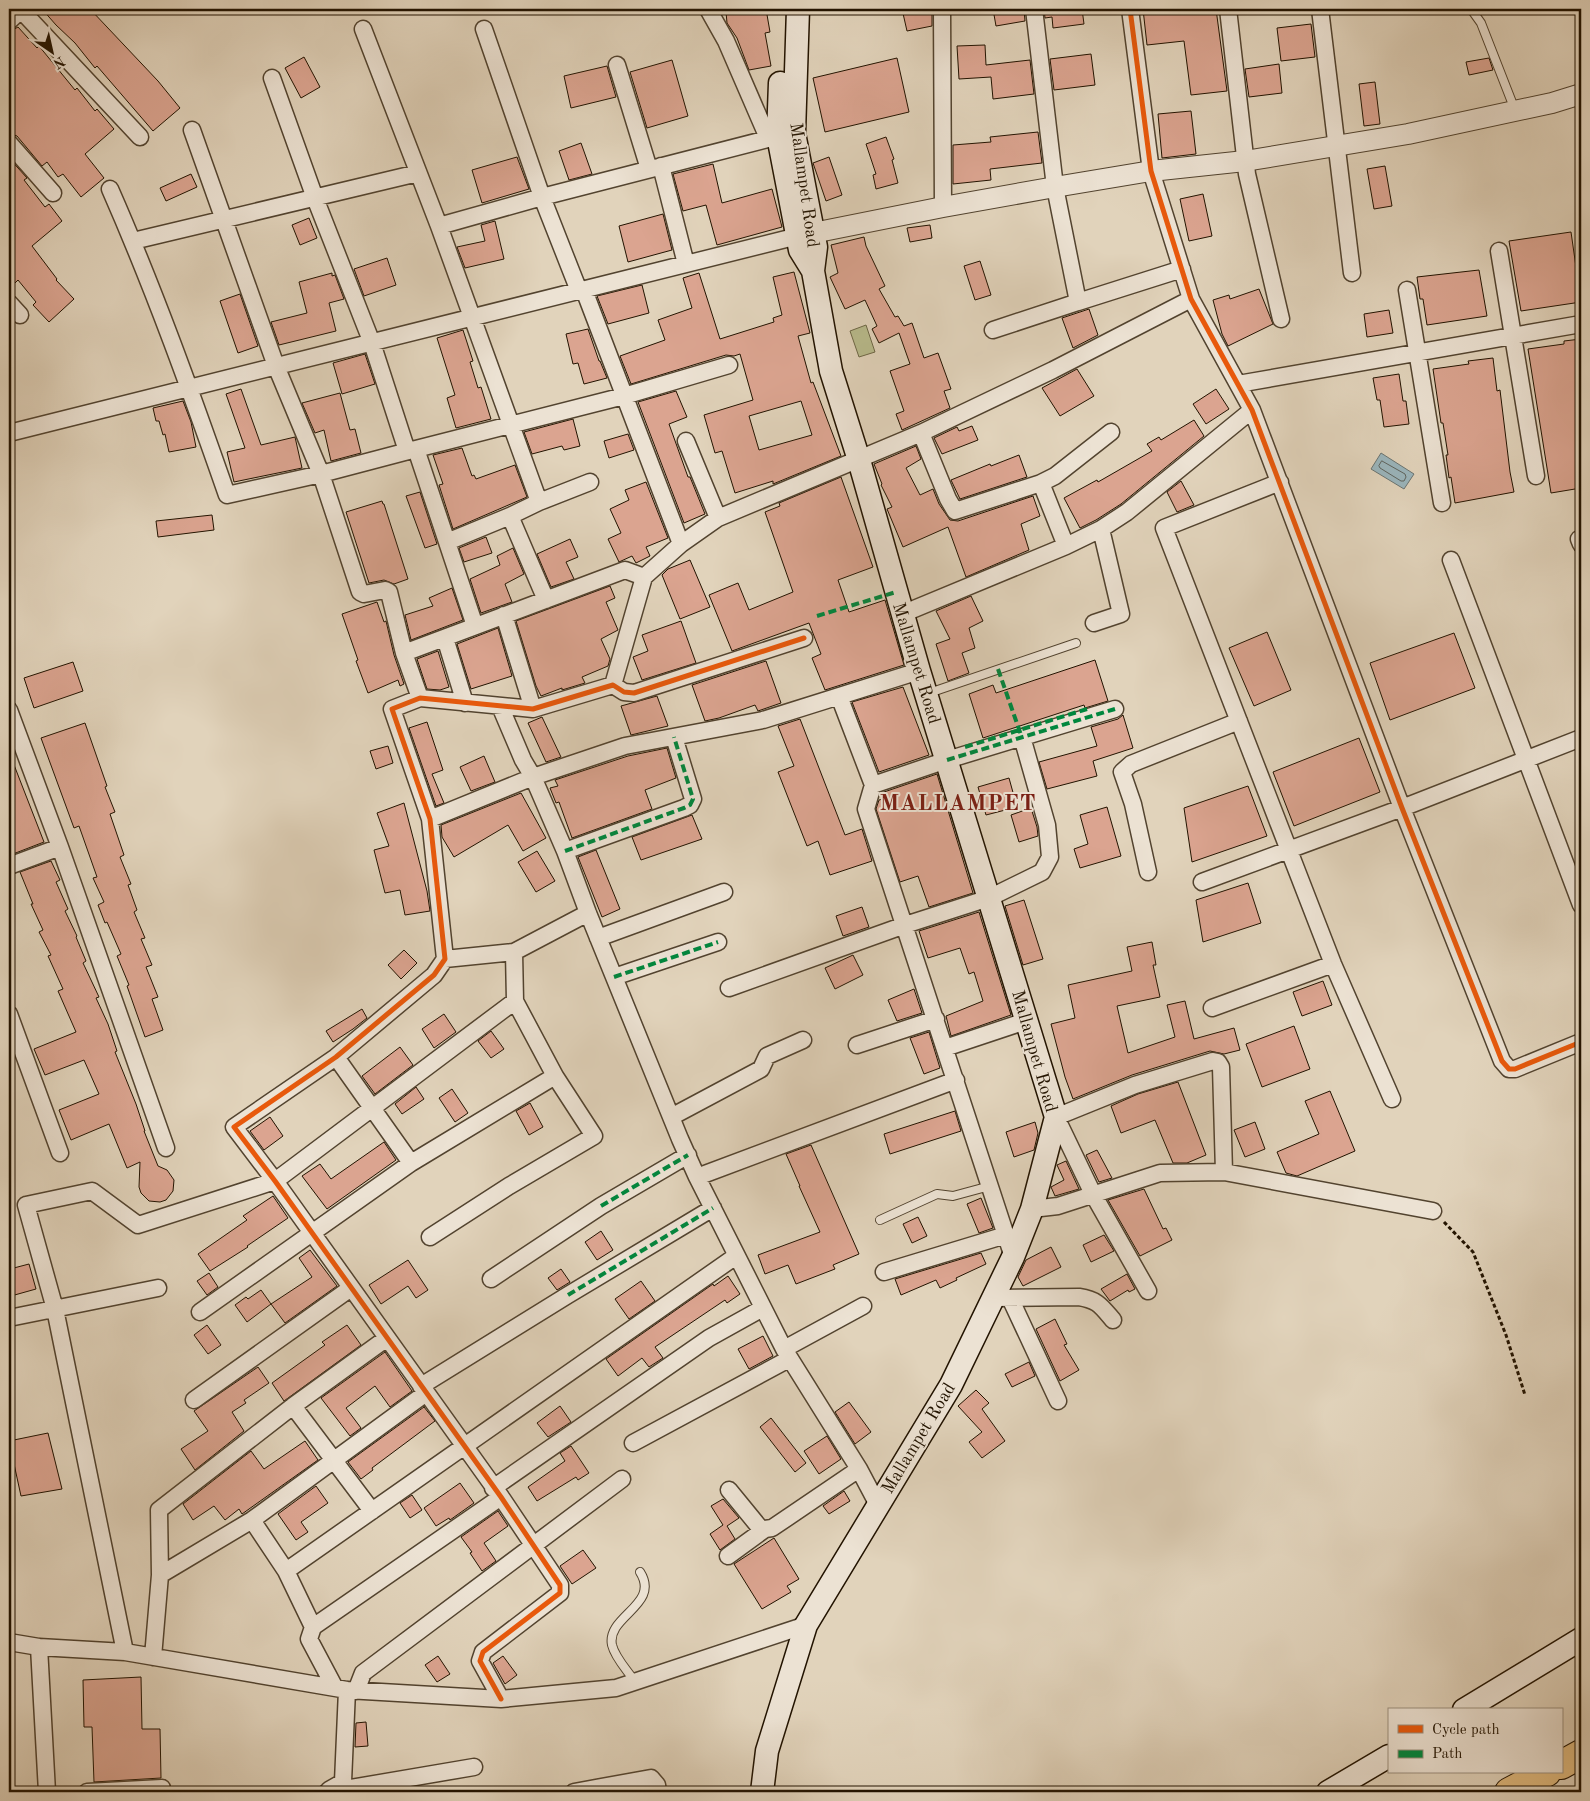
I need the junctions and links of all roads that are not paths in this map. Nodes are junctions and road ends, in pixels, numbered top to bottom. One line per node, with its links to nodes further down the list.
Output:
1 (21, 9): 11 (street); 20 (street)
2 (708, 9): 19 (street)
3 (784, 9): 19 (main road, Mallampet Road)
4 (798, 9): 19 (main road, Mallampet Road)
5 (942, 9): 32 (street)
6 (1034, 9): 27 (street)
7 (1130, 9): 25 (street)
8 (1228, 9): 23 (street)
9 (1320, 9): 22 (street)
10 (1471, 9): 17 (lane)
11 (9, 21)
12 (363, 29): 26 (street)
13 (484, 29): 30 (street)
14 (617, 65): 24 (street)
15 (272, 78): 31 (street)
16 (1581, 94): 17 (street)
17 (1516, 111): 22 (street)
18 (192, 130): 33 (street)
19 (780, 136): 24 (street); 35 (main road, Mallampet Road)
20 (140, 137)
21 (9, 143): 29 (street)
22 (1338, 145): 23 (street); 40 (street)
23 (1245, 160): 25 (street); 46 (street)
24 (655, 168): 30 (street); 38 (street)
25 (1151, 172): 27 (street); 39 (street)
26 (418, 173): 31 (street); 34 (street)
27 (1055, 187): 32 (street); 44 (street)
28 (110, 189): 36 (street)
29 (54, 193)
30 (542, 197): 34 (street); 41 (street)
31 (315, 198): 33 (street); 50 (street)
32 (943, 207): 35 (street)
33 (224, 219): 36 (street); 53 (street)
34 (439, 226): 45 (street)
35 (806, 235): 38 (street); 64 (main road, Mallampet Road)
36 (133, 241): 55 (street)
37 (1499, 251): 49 (street)
38 (686, 264): 41 (street)
39 (1182, 269): 43 (street); 44 (street)
40 (1352, 273)
41 (582, 290): 45 (street); 56 (street)
42 (1407, 290): 51 (street)
43 (1191, 299): 54 (street); 61 (street)
44 (1078, 302): 48 (street)
45 (472, 318): 50 (street); 58 (street)
46 (1281, 319)
47 (1581, 324): 49 (street)
48 (993, 330)
49 (1512, 336): 51 (street); 66 (street)
50 (372, 342): 53 (street); 63 (street)
51 (1418, 353): 54 (street); 71 (street)
52 (729, 365): 56 (street)
53 (276, 366): 55 (street); 65 (street)
54 (1238, 384): 57 (street)
55 (190, 388): 60 (street); 65 (street)
56 (624, 396): 58 (street); 76 (street)
57 (1252, 410): 68 (street); 74 (street)
58 (511, 425): 63 (street); 70 (street)
59 (1111, 432): 69 (street)
60 (9, 433)
61 (921, 433): 64 (street); 69 (street)
62 (686, 441): 73 (street)
63 (411, 450): 65 (street); 75 (street)
64 (859, 460): 73 (street); 81 (main road, Mallampet Road)
65 (321, 474): 88 (street)
66 (1536, 476)
67 (590, 482): 70 (street)
68 (1280, 482): 99 (street); 107 (street)
69 (1041, 484): 77 (street)
70 (539, 502): 72 (street)
71 (1442, 503)
72 (510, 516): 75 (street); 80 (street)
73 (718, 518): 76 (street)
74 (1101, 529): 77 (street); 83 (street)
75 (447, 542): 84 (street)
76 (680, 544): 79 (street)
77 (1066, 546): 81 (street)
78 (1451, 560): 104 (street)
79 (644, 577): 80 (street); 90 (street)
80 (546, 600): 82 (street)
81 (902, 614): 89 (main road, Mallampet Road)
82 (504, 616): 84 (street); 96 (street)
83 (1094, 623)
84 (474, 626): 85 (street)
85 (445, 638): 88 (street); 94 (street)
86 (804, 638): 90 (street)
87 (1076, 643): 91 (lane)
88 (404, 653): 93 (street)
89 (919, 671): 91 (main road, Mallampet Road); 92 (street)
90 (613, 685): 96 (street)
91 (926, 694): 103 (main road, Mallampet Road)
92 (839, 696): 100 (street); 106 (street)
93 (420, 698): 94 (street); 108 (street)
94 (465, 702): 95 (street)
95 (500, 706): 96 (street); 105 (street)
96 (533, 709)
97 (1115, 709): 101 (street)
98 (9, 710): 109 (street)
99 (1239, 721): 110 (street); 113 (street)
100 (674, 737): 105 (street); 111 (street)
101 (1022, 737): 103 (street); 116 (street)
102 (1581, 738): 104 (street)
103 (947, 760): 106 (street); 116 (main road, Mallampet Road)
104 (1526, 760): 107 (street); 117 (street)
105 (533, 778): 108 (street); 111 (street)
106 (873, 785): 119 (street)
107 (1402, 808): 110 (street); 133 (street)
108 (430, 819): 123 (street)
109 (60, 847): 112 (street); 143 (street)
110 (1288, 849): 114 (street); 124 (street)
111 (565, 851): 118 (street)
112 (9, 866)
113 (1148, 872)
114 (1202, 882)
115 (724, 892): 120 (street)
116 (989, 898): 119 (street); 131 (main road, Mallampet Road)
117 (1581, 905)
118 (588, 913): 120 (street); 122 (street)
119 (905, 925): 126 (street); 130 (street)
120 (598, 938): 125 (street)
121 (718, 942): 125 (street)
122 (514, 952): 123 (street); 127 (street)
123 (445, 959): 136 (street)
124 (1333, 964): 128 (street); 139 (street)
125 (614, 977): 142 (street)
126 (729, 988)
127 (515, 1001): 137 (street); 140 (street)
128 (1212, 1008)
129 (9, 1014): 144 (street)
130 (936, 1019): 134 (street); 135 (street)
131 (1026, 1021): 135 (street); 141 (main road, Mallampet Road)
132 (803, 1040): 142 (street)
133 (1581, 1042)
134 (857, 1045)
135 (945, 1048): 138 (street)
136 (336, 1057): 140 (street); 149 (street)
137 (555, 1076): 146 (street); 158 (street)
138 (956, 1080): 148 (street); 150 (street)
139 (1392, 1099)
140 (373, 1109): 146 (street); 149 (street)
141 (1056, 1116): 147 (street); 151 (street); 153 (main road, Mallampet Road)
142 (671, 1117): 145 (street)
143 (166, 1148)
144 (60, 1153)
145 (688, 1155): 148 (street); 162 (street)
146 (411, 1163): 156 (street)
147 (1224, 1172): 151 (street); 154 (street)
148 (697, 1177): 152 (street)
149 (275, 1181): 156 (street); 169 (street)
150 (990, 1186): 155 (lane); 157 (street)
151 (1093, 1194): 153 (street); 165 (street)
152 (713, 1208): 159 (street); 175 (street)
153 (1032, 1210): 160 (main road, Mallampet Road)
154 (1434, 1211)
155 (880, 1220)
156 (312, 1233): 164 (street); 170 (street)
157 (1006, 1234): 160 (street); 161 (street)
158 (430, 1237)
159 (736, 1256): 168 (street); 180 (street)
160 (1013, 1256): 166 (main road, Mallampet Road)
161 (884, 1272)
162 (491, 1279)
163 (158, 1288): 169 (street)
164 (351, 1288): 173 (street); 176 (street)
165 (1148, 1291)
166 (1001, 1298): 172 (street); 177 (street); 186 (main road, Mallampet Road)
167 (863, 1306): 174 (street)
168 (763, 1308): 174 (street); 185 (street)
169 (55, 1309): 171 (street); 200 (street)
170 (200, 1312)
171 (9, 1318)
172 (1113, 1320)
173 (387, 1338): 175 (street); 178 (street)
174 (787, 1354): 179 (street); 182 (street)
175 (424, 1389): 180 (street); 181 (street)
176 (194, 1400)
177 (1058, 1401)
178 (293, 1406): 181 (street); 194 (street)
179 (633, 1443)
180 (464, 1446): 185 (street); 187 (street)
181 (333, 1459): 187 (street); 188 (street)
182 (859, 1469): 186 (street); 189 (street)
183 (622, 1479): 190 (street)
184 (729, 1490): 189 (street)
185 (497, 1492): 190 (street); 196 (street)
186 (878, 1504): 195 (main road, Mallampet Road)
187 (372, 1511): 192 (street)
188 (252, 1520): 192 (street); 194 (street)
189 (765, 1529): 191 (street)
190 (533, 1544): 203 (street); 204 (street)
191 (728, 1556)
192 (286, 1571): 196 (street)
193 (640, 1572): 202 (lane)
194 (160, 1575): 201 (street)
195 (806, 1625): 202 (street); 217 (main road, Mallampet Road)
196 (313, 1627): 203 (street)
197 (1581, 1639): 205 (main road)
198 (9, 1642): 199 (street)
199 (39, 1647): 200 (street); 212 (street)
200 (125, 1652): 201 (street)
201 (153, 1657): 203 (street)
202 (635, 1682): 204 (street)
203 (346, 1690): 204 (street); 214 (street)
204 (501, 1699)
205 (1467, 1708)
206 (1581, 1754): 208 (highway)
207 (1388, 1757): 218 (main road)
208 (1562, 1764)
209 (474, 1767): 214 (street)
210 (1543, 1774): 219 (highway)
211 (162, 1788): 213 (street)
212 (48, 1792)
213 (87, 1792)
214 (326, 1792)
215 (574, 1792): 216 (street)
216 (658, 1792)
217 (762, 1792)
218 (1328, 1792)
219 (1509, 1792)

